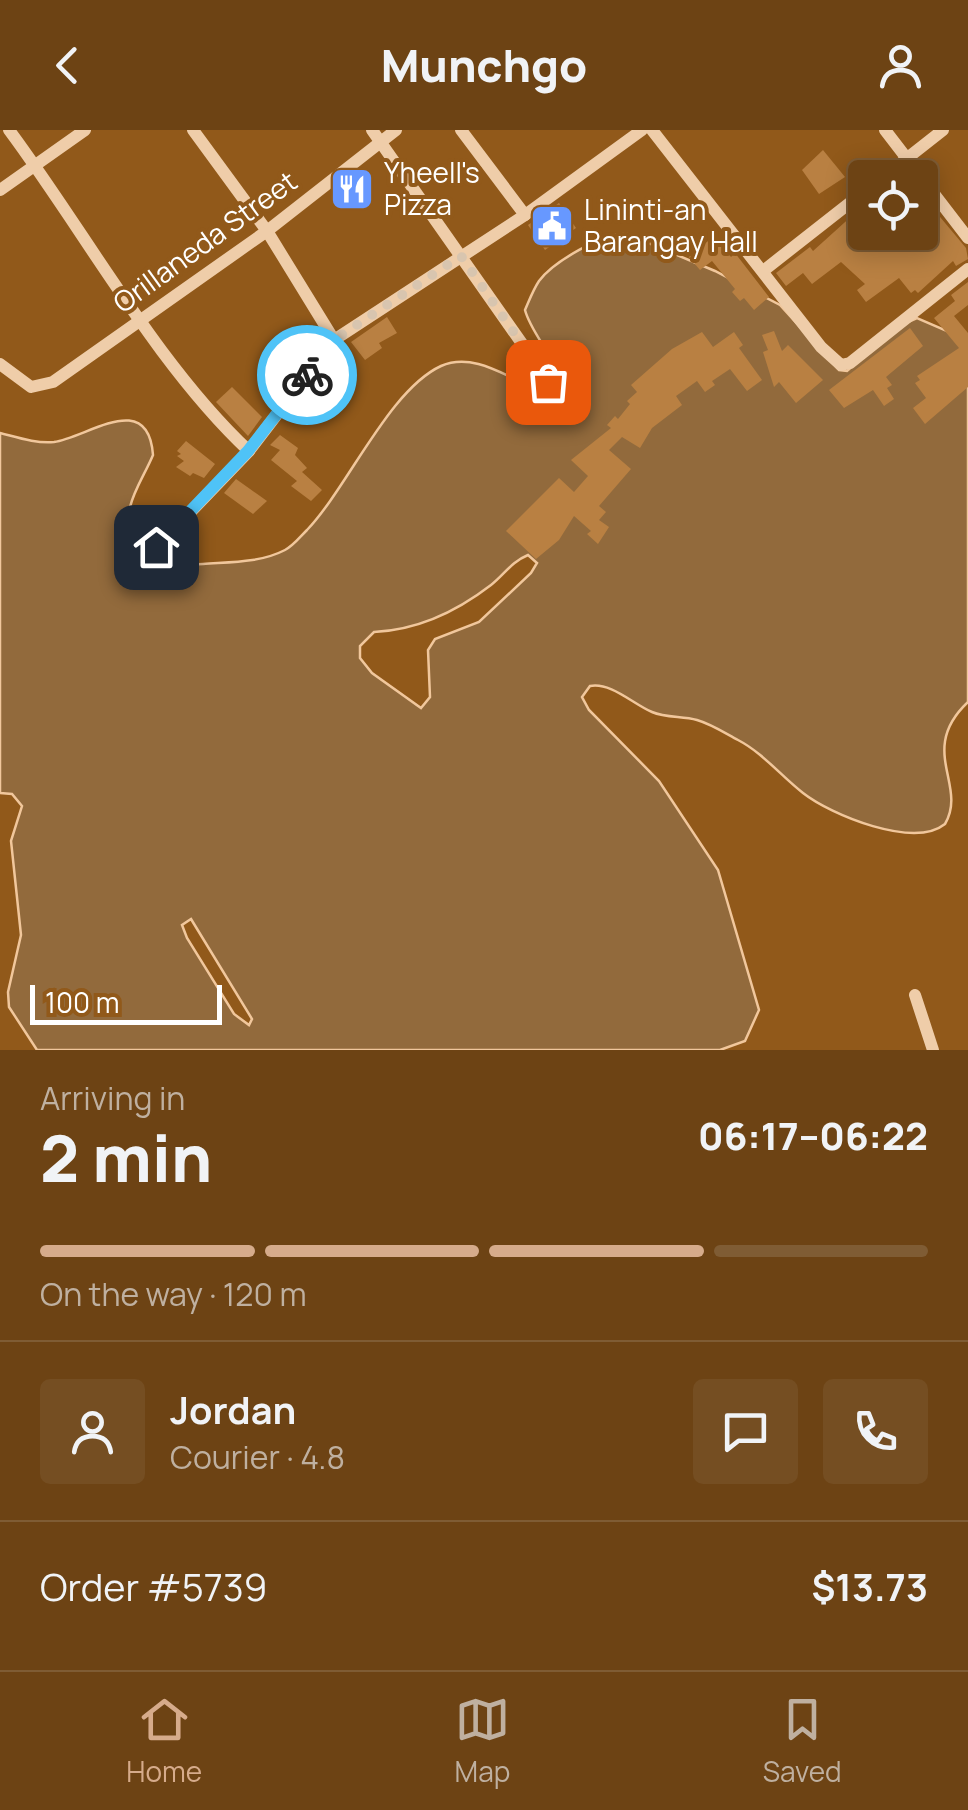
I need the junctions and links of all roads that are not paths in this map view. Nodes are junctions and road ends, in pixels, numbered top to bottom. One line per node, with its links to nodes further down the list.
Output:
1 (9, 130): 13 (street)
2 (85, 130): 13 (street)
3 (193, 130): 17 (street)
4 (396, 130): 10 (street, Orillaneda Street)
5 (461, 130): 16 (street)
6 (642, 130): 16 (street)
7 (652, 130): 21 (street)
8 (885, 130): 11 (street)
9 (943, 130): 11 (street)
10 (377, 136): 17 (street, Orillaneda Street); 19 (street)
11 (906, 158): 12 (street); 18 (street)
12 (904, 160)
13 (35, 165): 14 (street); 22 (street)
14 (0, 190)
15 (848, 204): 21 (street)
16 (525, 215): 19 (street)
17 (267, 231): 22 (street, Orillaneda Street); 23 (street)
18 (968, 238)
19 (461, 256): 23 (street); 25 (street)
20 (968, 268): 21 (street)
21 (763, 271)
22 (141, 318): 24 (street, Orillaneda Street); 26 (street)
23 (334, 340): 26 (street)
24 (0, 364)
25 (548, 382)
26 (248, 451): 27 (street)
27 (156, 547)
28 (915, 995): 29 (street)
29 (933, 1050)

